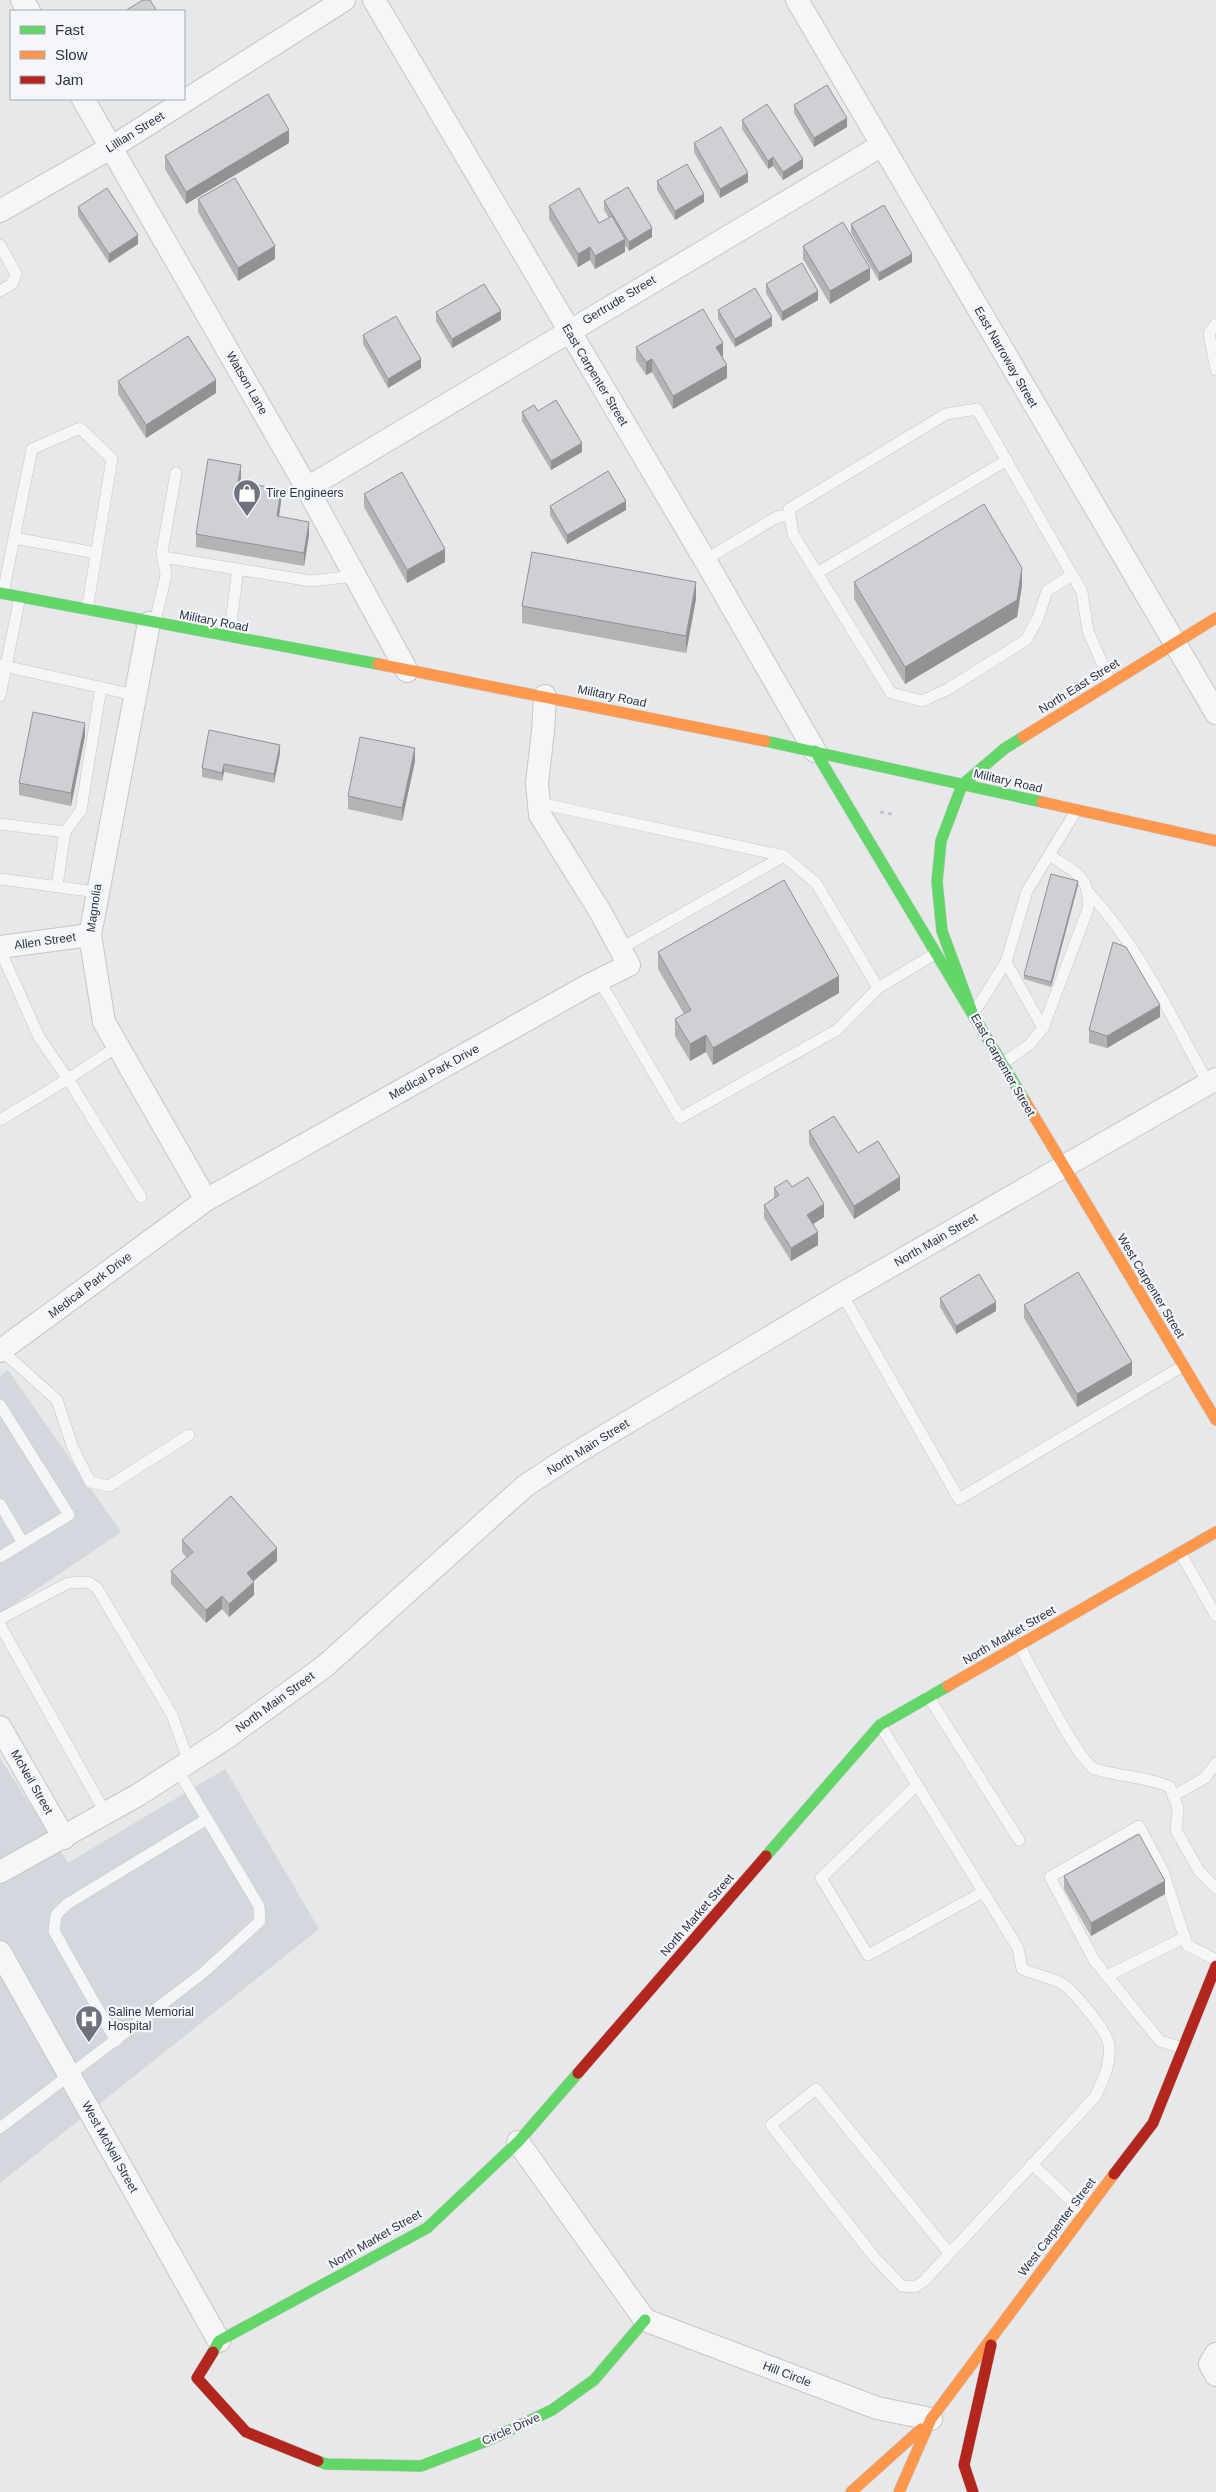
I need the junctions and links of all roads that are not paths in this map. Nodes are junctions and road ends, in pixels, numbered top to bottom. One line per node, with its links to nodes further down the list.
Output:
1 (344, 0): 6 (street, Lillian Street)
2 (374, 0): 11 (street, East Carpenter Street)
3 (797, 0): 5 (street, East Narroway Street)
4 (84, 100): 6 (street, Watson Lane)
5 (882, 145): 11 (street, Gertrude Street); 31 (street, East Narroway Street)
6 (112, 146): 7 (street, Lillian Street); 15 (street, Watson Lane)
7 (0, 211)
8 (0, 245): 9 (lane)
9 (0, 292)
10 (1216, 324): 12 (lane)
11 (569, 330): 15 (street, Gertrude Street); 20 (street, East Carpenter Street)
12 (1216, 370)
13 (1006, 460): 16 (lane); 22 (lane); 23 (lane)
14 (176, 473): 19 (lane)
15 (307, 488): 24 (street, Watson Lane)
16 (790, 515): 20 (lane); 22 (lane)
17 (14, 538): 18 (lane); 18 (lane); 25 (lane)
18 (96, 553): 27 (lane)
19 (162, 557): 21 (lane); 29 (lane)
20 (705, 560): 40 (street, East Carpenter Street)
21 (238, 569): 24 (lane); 30 (lane)
22 (817, 573): 23 (lane)
23 (1072, 575): 34 (lane)
24 (354, 576): 33 (street, Watson Lane)
25 (2, 593): 26 (main road, Military Road)
26 (20, 597): 27 (main road, Military Road); 32 (lane)
27 (86, 610): 29 (main road, Military Road)
28 (1216, 618): 31 (main road, North East Street)
29 (151, 624): 30 (main road, Military Road); 36 (street, Magnolia)
30 (229, 638): 33 (main road, Military Road)
31 (1175, 643): 34 (main road, North East Street); 39 (street, East Narroway Street)
32 (3, 666): 35 (lane); 37 (lane)
33 (407, 671): 38 (main road, Military Road)
34 (1110, 682): 41 (main road, North East Street)
35 (101, 687): 36 (lane); 45 (lane)
36 (135, 695): 51 (street, Magnolia)
37 (0, 696)
38 (545, 696): 40 (main road, Military Road); 42 (street, Medical Park Drive)
39 (1216, 713)
40 (814, 751): 41 (main road, Military Road); 56 (main road)
41 (962, 785): 43 (main road, Military Road); 60 (main road, East Carpenter Street)
42 (539, 803): 48 (lane); 55 (street, Medical Park Drive)
43 (1077, 810): 46 (main road, Military Road); 47 (lane)
44 (0, 824): 45 (lane)
45 (65, 832): 50 (lane)
46 (1216, 841)
47 (1049, 855): 52 (lane); 57 (lane)
48 (784, 856): 55 (lane); 59 (lane)
49 (0, 879): 50 (lane)
50 (57, 886): 51 (lane)
51 (96, 892): 53 (street, Magnolia)
52 (1090, 893): 61 (lane); 65 (lane)
53 (90, 934): 54 (street, Allen Street); 62 (street, Magnolia)
54 (0, 949): 64 (lane)
55 (620, 949): 58 (street, Medical Park Drive)
56 (936, 953): 59 (lane); 60 (main road)
57 (1006, 962): 60 (lane); 61 (lane)
58 (599, 980): 59 (lane); 69 (street, Medical Park Drive)
59 (878, 988)
60 (972, 1015): 63 (main road, East Carpenter Street)
61 (1043, 1028): 63 (lane)
62 (118, 1046): 64 (lane); 69 (street, Magnolia)
63 (1002, 1064): 67 (main road, East Carpenter Street)
64 (68, 1078): 66 (lane); 68 (lane)
65 (1212, 1081): 67 (street, North Main Street)
66 (0, 1120)
67 (1063, 1166): 70 (street, North Main Street); 72 (main road, West Carpenter Street)
68 (140, 1197)
69 (206, 1200): 71 (street, Medical Park Drive)
70 (842, 1294): 72 (lane); 89 (street, North Main Street)
71 (1, 1351): 75 (lane)
72 (1183, 1366): 74 (main road, West Carpenter Street)
73 (0, 1405): 78 (lane)
74 (1216, 1420)
75 (189, 1435)
76 (0, 1504): 78 (lane)
77 (1216, 1532): 79 (main road, North Market Street)
78 (23, 1543): 80 (lane)
79 (1180, 1552): 81 (lane); 84 (main road, North Market Street)
80 (0, 1557)
81 (1216, 1616)
82 (0, 1619): 89 (lane)
83 (0, 1624): 92 (lane)
84 (1019, 1645): 85 (main road, North Market Street); 91 (lane)
85 (928, 1696): 86 (main road, North Market Street); 95 (lane)
86 (880, 1725): 90 (lane); 108 (main road, North Market Street)
87 (0, 1727): 94 (street, McNeil Street)
88 (1216, 1763): 91 (lane)
89 (183, 1765): 92 (street, North Main Street); 93 (lane)
90 (917, 1785): 98 (lane); 98 (lane)
91 (1174, 1796): 97 (lane)
92 (106, 1814): 94 (street, North Main Street)
93 (208, 1820): 104 (lane); 104 (lane)
94 (64, 1838): 96 (street, North Main Street)
95 (1019, 1840)
96 (0, 1872)
97 (1216, 1888)
98 (983, 1892): 109 (lane)
99 (1185, 1937): 101 (lane); 103 (lane); 103 (lane)
100 (0, 1952): 106 (street, West McNeil Street)
101 (1216, 1960)
102 (1216, 1966): 105 (main road, West Carpenter Street)
103 (1107, 1976): 105 (lane)
104 (116, 2040): 106 (lane)
105 (1183, 2048): 110 (main road, West Carpenter Street)
106 (70, 2076): 107 (lane); 114 (street, West McNeil Street)
107 (0, 2128)
108 (518, 2142): 112 (street); 114 (main road, North Market Street)
109 (1032, 2164): 110 (lane); 111 (lane)
110 (1084, 2213): 113 (main road, West Carpenter Street)
111 (949, 2253): 111 (lane)
112 (645, 2320): 114 (main road, Circle Drive); 117 (street, Hill Circle)
113 (993, 2337): 117 (main road, West Carpenter Street); 120 (main road)
114 (219, 2341)
115 (1216, 2354): 116 (street)
116 (1216, 2375)
117 (931, 2419): 118 (main road); 119 (main road, West Carpenter Street)
118 (852, 2492)
119 (898, 2492)
120 (973, 2492)

